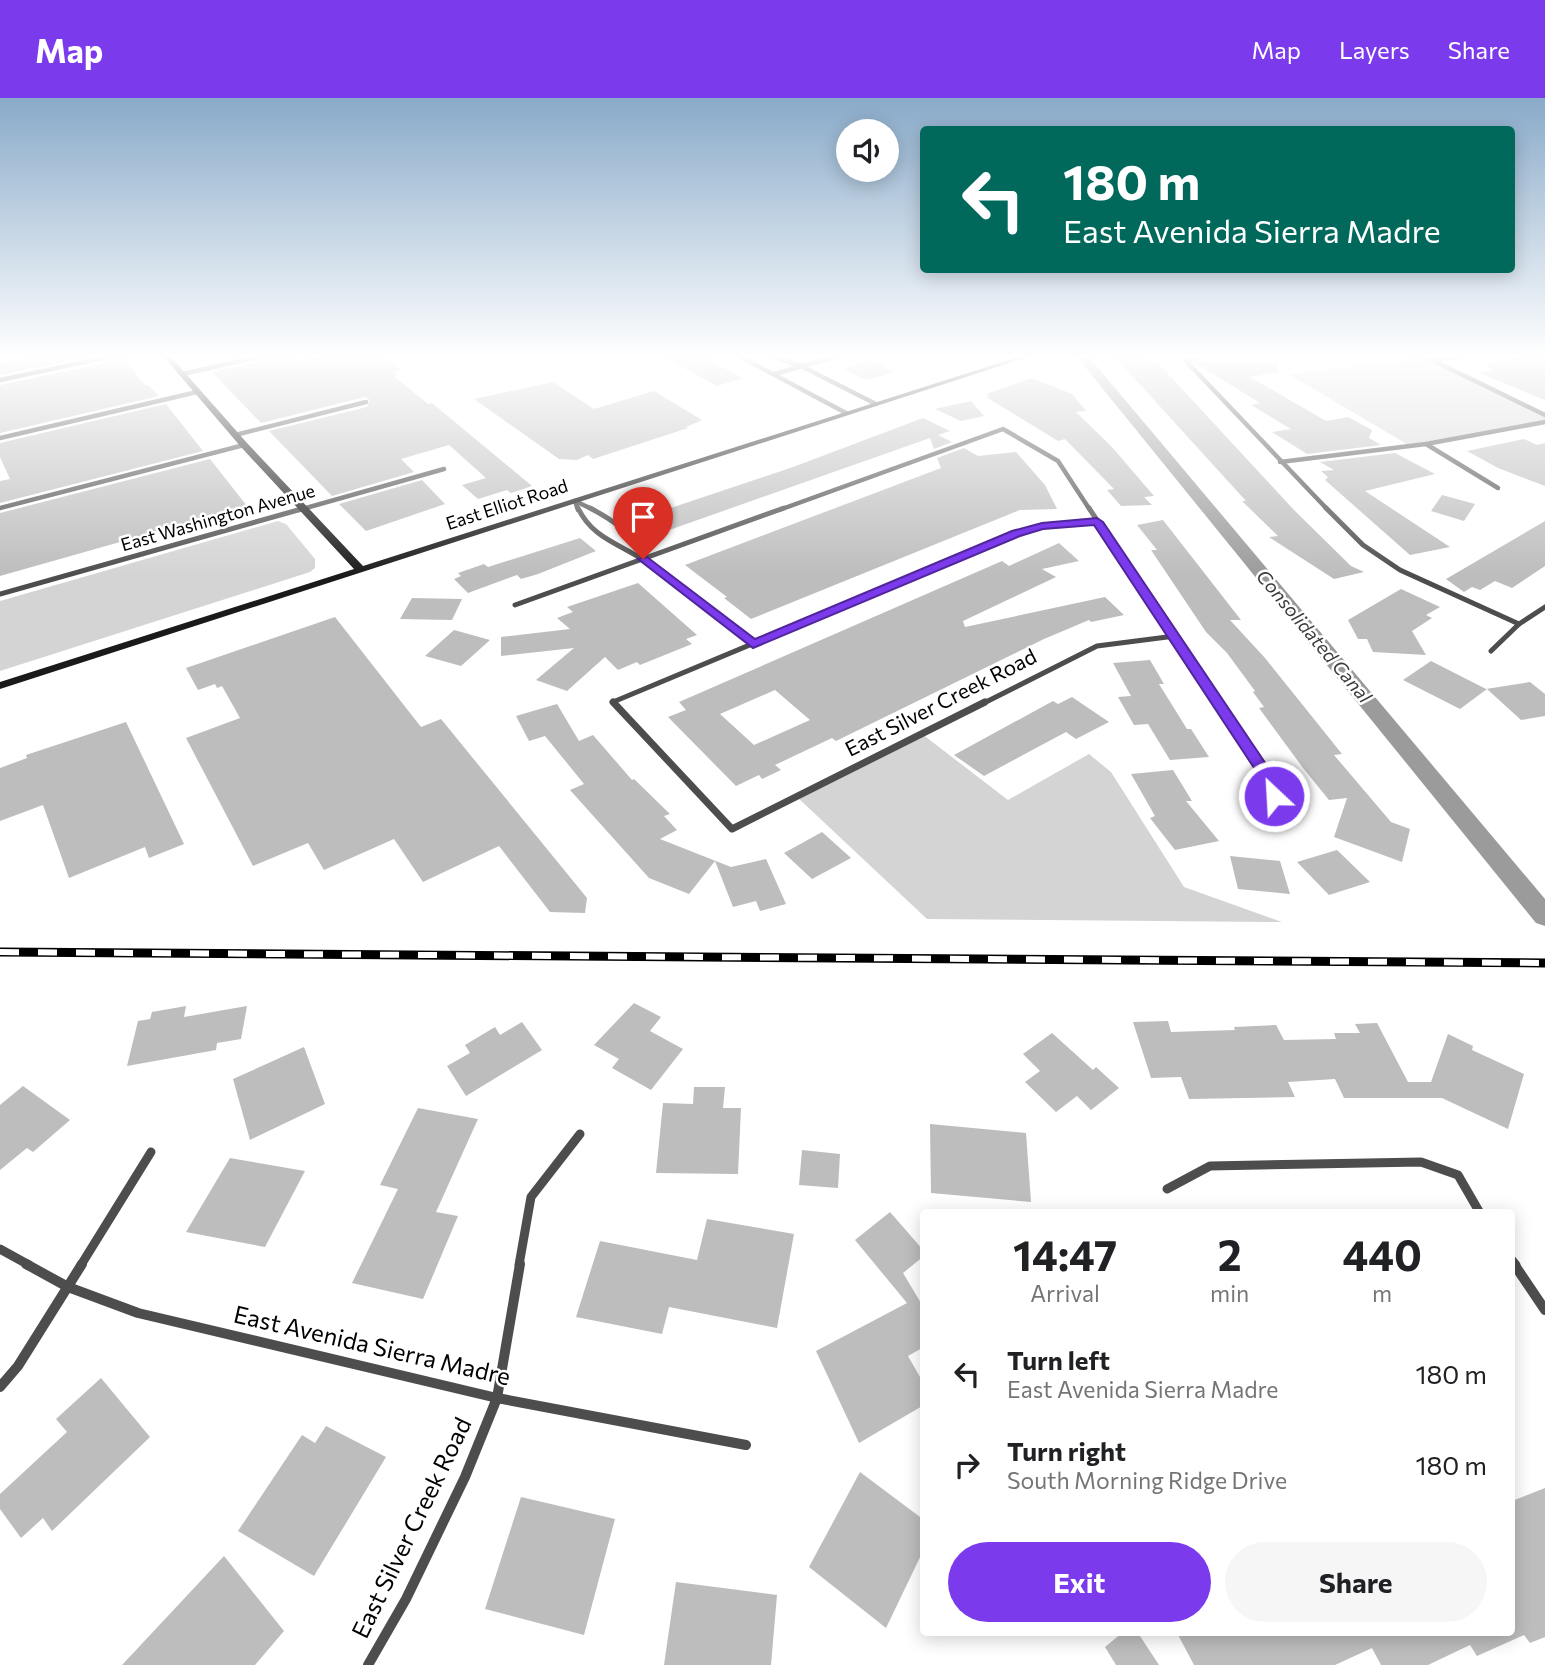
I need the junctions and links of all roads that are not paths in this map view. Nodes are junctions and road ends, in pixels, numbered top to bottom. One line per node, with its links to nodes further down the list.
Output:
1 (34, 430): 10 (street)
2 (231, 430): 9 (main road)
3 (254, 430): 9 (street)
4 (793, 430): 16 (main road, East Elliot Road)
5 (1000, 430): 20 (street)
6 (1005, 430): 19 (street)
7 (1250, 430): 13 (street)
8 (1499, 430): 11 (street)
9 (235, 435): 12 (main road)
10 (0, 438)
11 (1426, 443): 13 (street); 15 (street)
12 (244, 444): 17 (street); 18 (main road)
13 (1280, 462): 25 (street)
14 (444, 469): 18 (street, East Washington Avenue)
15 (1499, 488)
16 (575, 501): 20 (street); 20 (street); 21 (main road, East Elliot Road)
17 (0, 508)
18 (303, 508): 21 (main road); 22 (street, East Washington Avenue)
19 (1097, 522): 26 (street); 27 (street)
20 (643, 559): 23 (street); 27 (street)
21 (360, 570): 29 (main road, East Elliot Road)
22 (0, 594)
23 (516, 606)
24 (1545, 607): 25 (street)
25 (1519, 624): 28 (street)
26 (1175, 636): 27 (street, East Silver Creek Road); 30 (street)
27 (753, 644)
28 (1491, 651)
29 (0, 687)
30 (1279, 813)
31 (580, 1134): 40 (street, East Silver Creek Road)
32 (151, 1152): 37 (street)
33 (1167, 1189): 34 (street)
34 (1478, 1209)
35 (0, 1249): 37 (street, East Avenida Sierra Madre)
36 (1515, 1265): 38 (street)
37 (68, 1287): 39 (street); 40 (street, East Avenida Sierra Madre)
38 (1545, 1310)
39 (0, 1387)
40 (497, 1398): 41 (street, East Avenida Sierra Madre); 42 (street, East Silver Creek Road)
41 (746, 1445)
42 (368, 1665)

